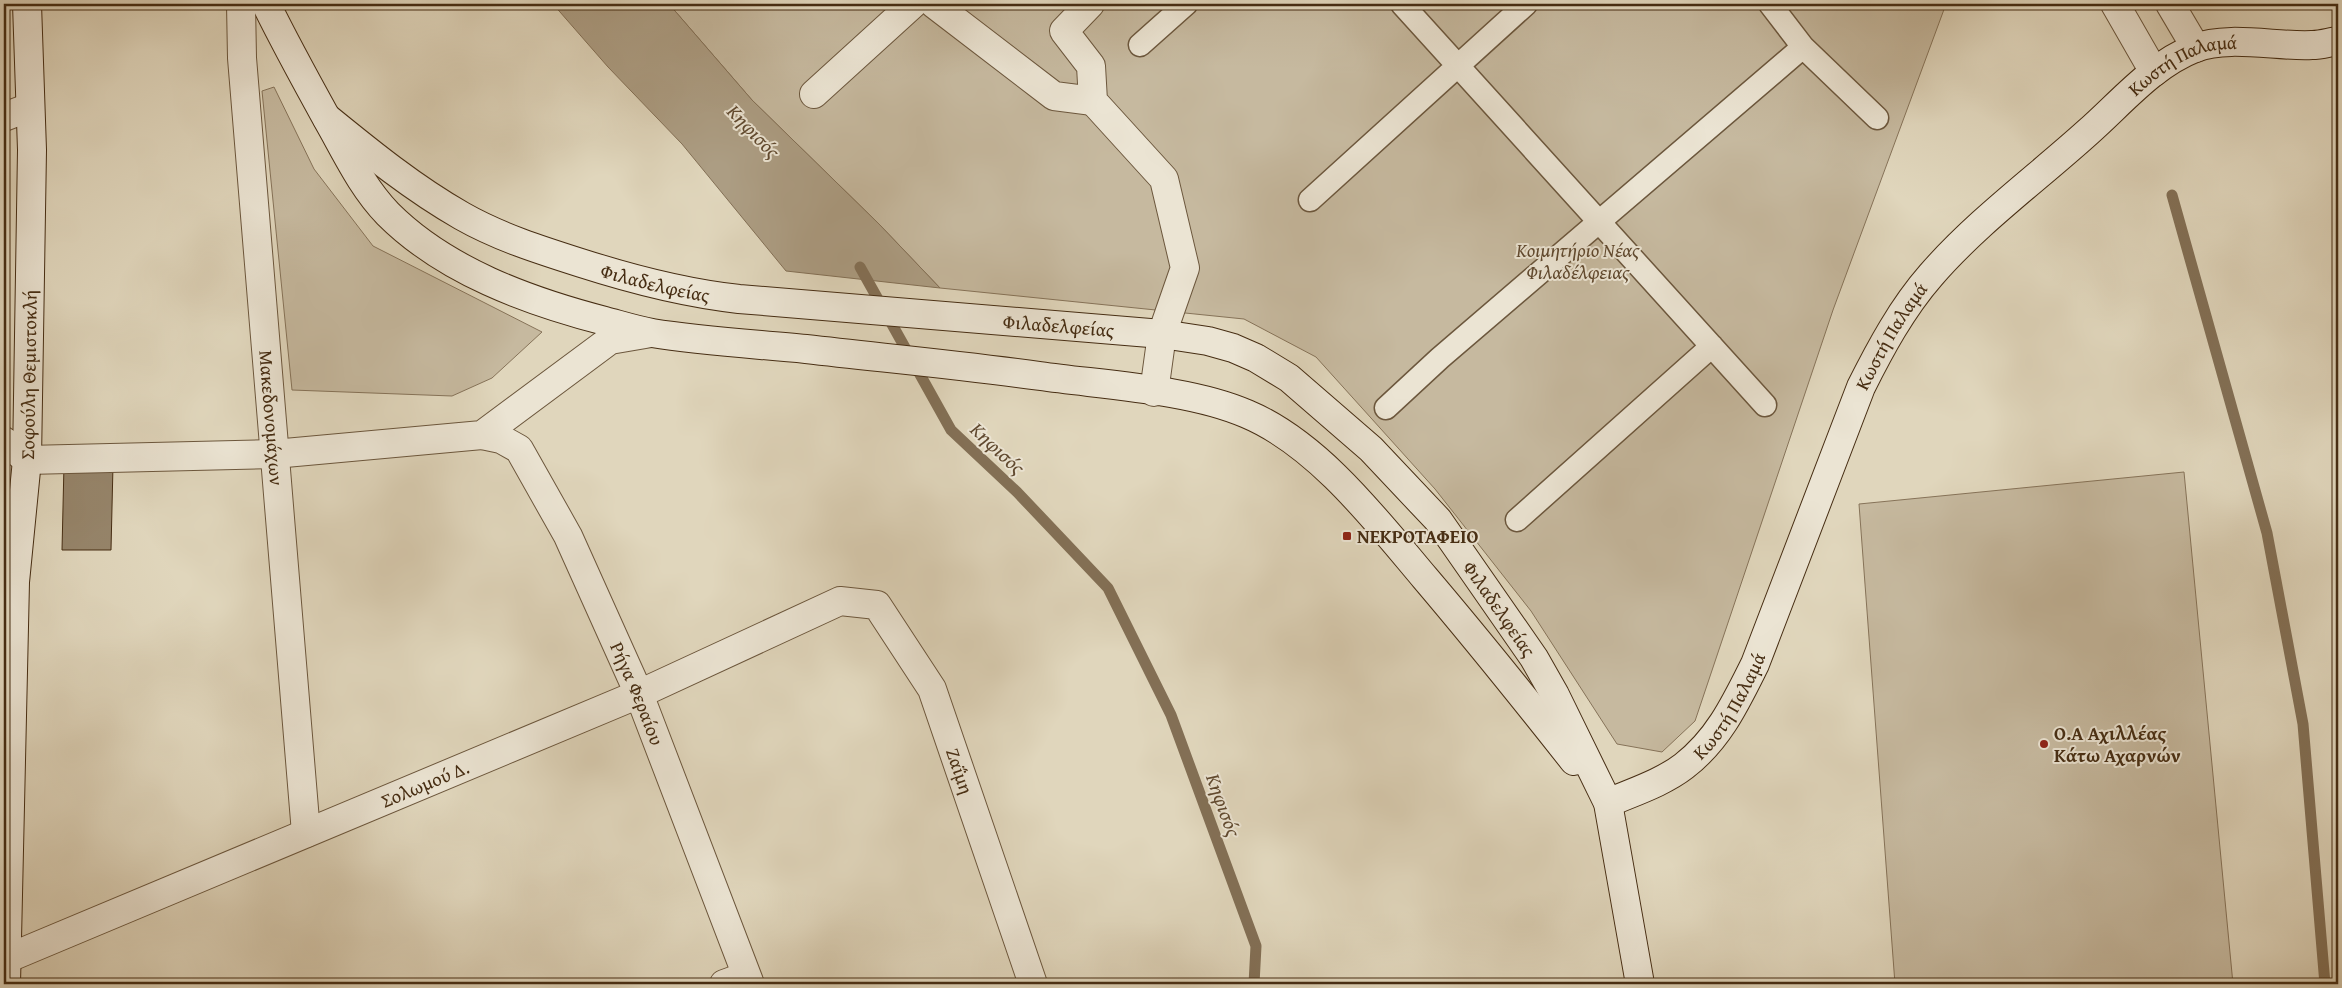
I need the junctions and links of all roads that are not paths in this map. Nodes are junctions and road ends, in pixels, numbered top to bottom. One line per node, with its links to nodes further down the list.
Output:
1 (27, 4): 21 (street, Σοφούλη Θεμιστοκλή)
2 (242, 4): 35 (street, Μακεδονομάχων)
3 (266, 4): 23 (street, Φιλαδελφείας)
4 (913, 4): 19 (street)
5 (934, 4): 20 (street)
6 (1090, 4): 20 (street)
7 (1186, 4): 14 (lane)
8 (1402, 4): 17 (lane)
9 (1526, 4): 17 (lane)
10 (1770, 4): 15 (lane)
11 (2116, 4): 18 (street)
12 (2170, 4): 16 (street)
13 (2338, 41): 16 (street, Κωστή Παλαμά)
14 (1140, 45)
15 (1803, 47): 24 (lane); 26 (lane)
16 (2196, 48): 18 (street, Κωστή Παλαμά)
17 (1458, 66): 25 (lane); 26 (lane)
18 (2154, 72): 41 (street, Κωστή Παλαμά)
19 (814, 94)
20 (1093, 101): 28 (street)
21 (30, 107): 22 (street); 36 (street, Σοφούλη Θεμιστοκλή)
22 (4, 117)
23 (327, 118): 27 (street, Φιλαδελφείας); 28 (street, Φιλαδελφείας)
24 (1877, 118)
25 (1310, 200)
26 (1598, 221): 29 (lane); 32 (lane)
27 (651, 332): 30 (street, Φιλαδελφείας); 33 (street)
28 (1162, 334): 30 (street); 41 (street, Φιλαδελφείας)
29 (1712, 346): 31 (lane); 37 (lane)
30 (1154, 392): 41 (street, Φιλαδελφείας)
31 (1766, 405)
32 (1386, 408)
33 (482, 435): 35 (street); 40 (street, Ρήγα Φεραίου)
34 (4, 442): 36 (street)
35 (274, 454): 36 (street); 42 (street, Μακεδονομάχων)
36 (27, 460): 39 (street, Σοφούλη Θεμιστοκλή)
37 (1517, 520)
38 (840, 601): 40 (street, Σολωμού Δ.); 45 (street, Ζαΐμη)
39 (9, 691): 43 (street, Σοφούλη Θεμιστοκλή)
40 (639, 694): 42 (street, Σολωμού Δ.); 44 (street, Ρήγα Φεραίου)
41 (1608, 803): 46 (street, Φιλαδελφείας)
42 (306, 833): 43 (street, Σολωμού Δ.)
43 (5, 967)
44 (740, 981)
45 (1033, 984)
46 (1640, 984)

